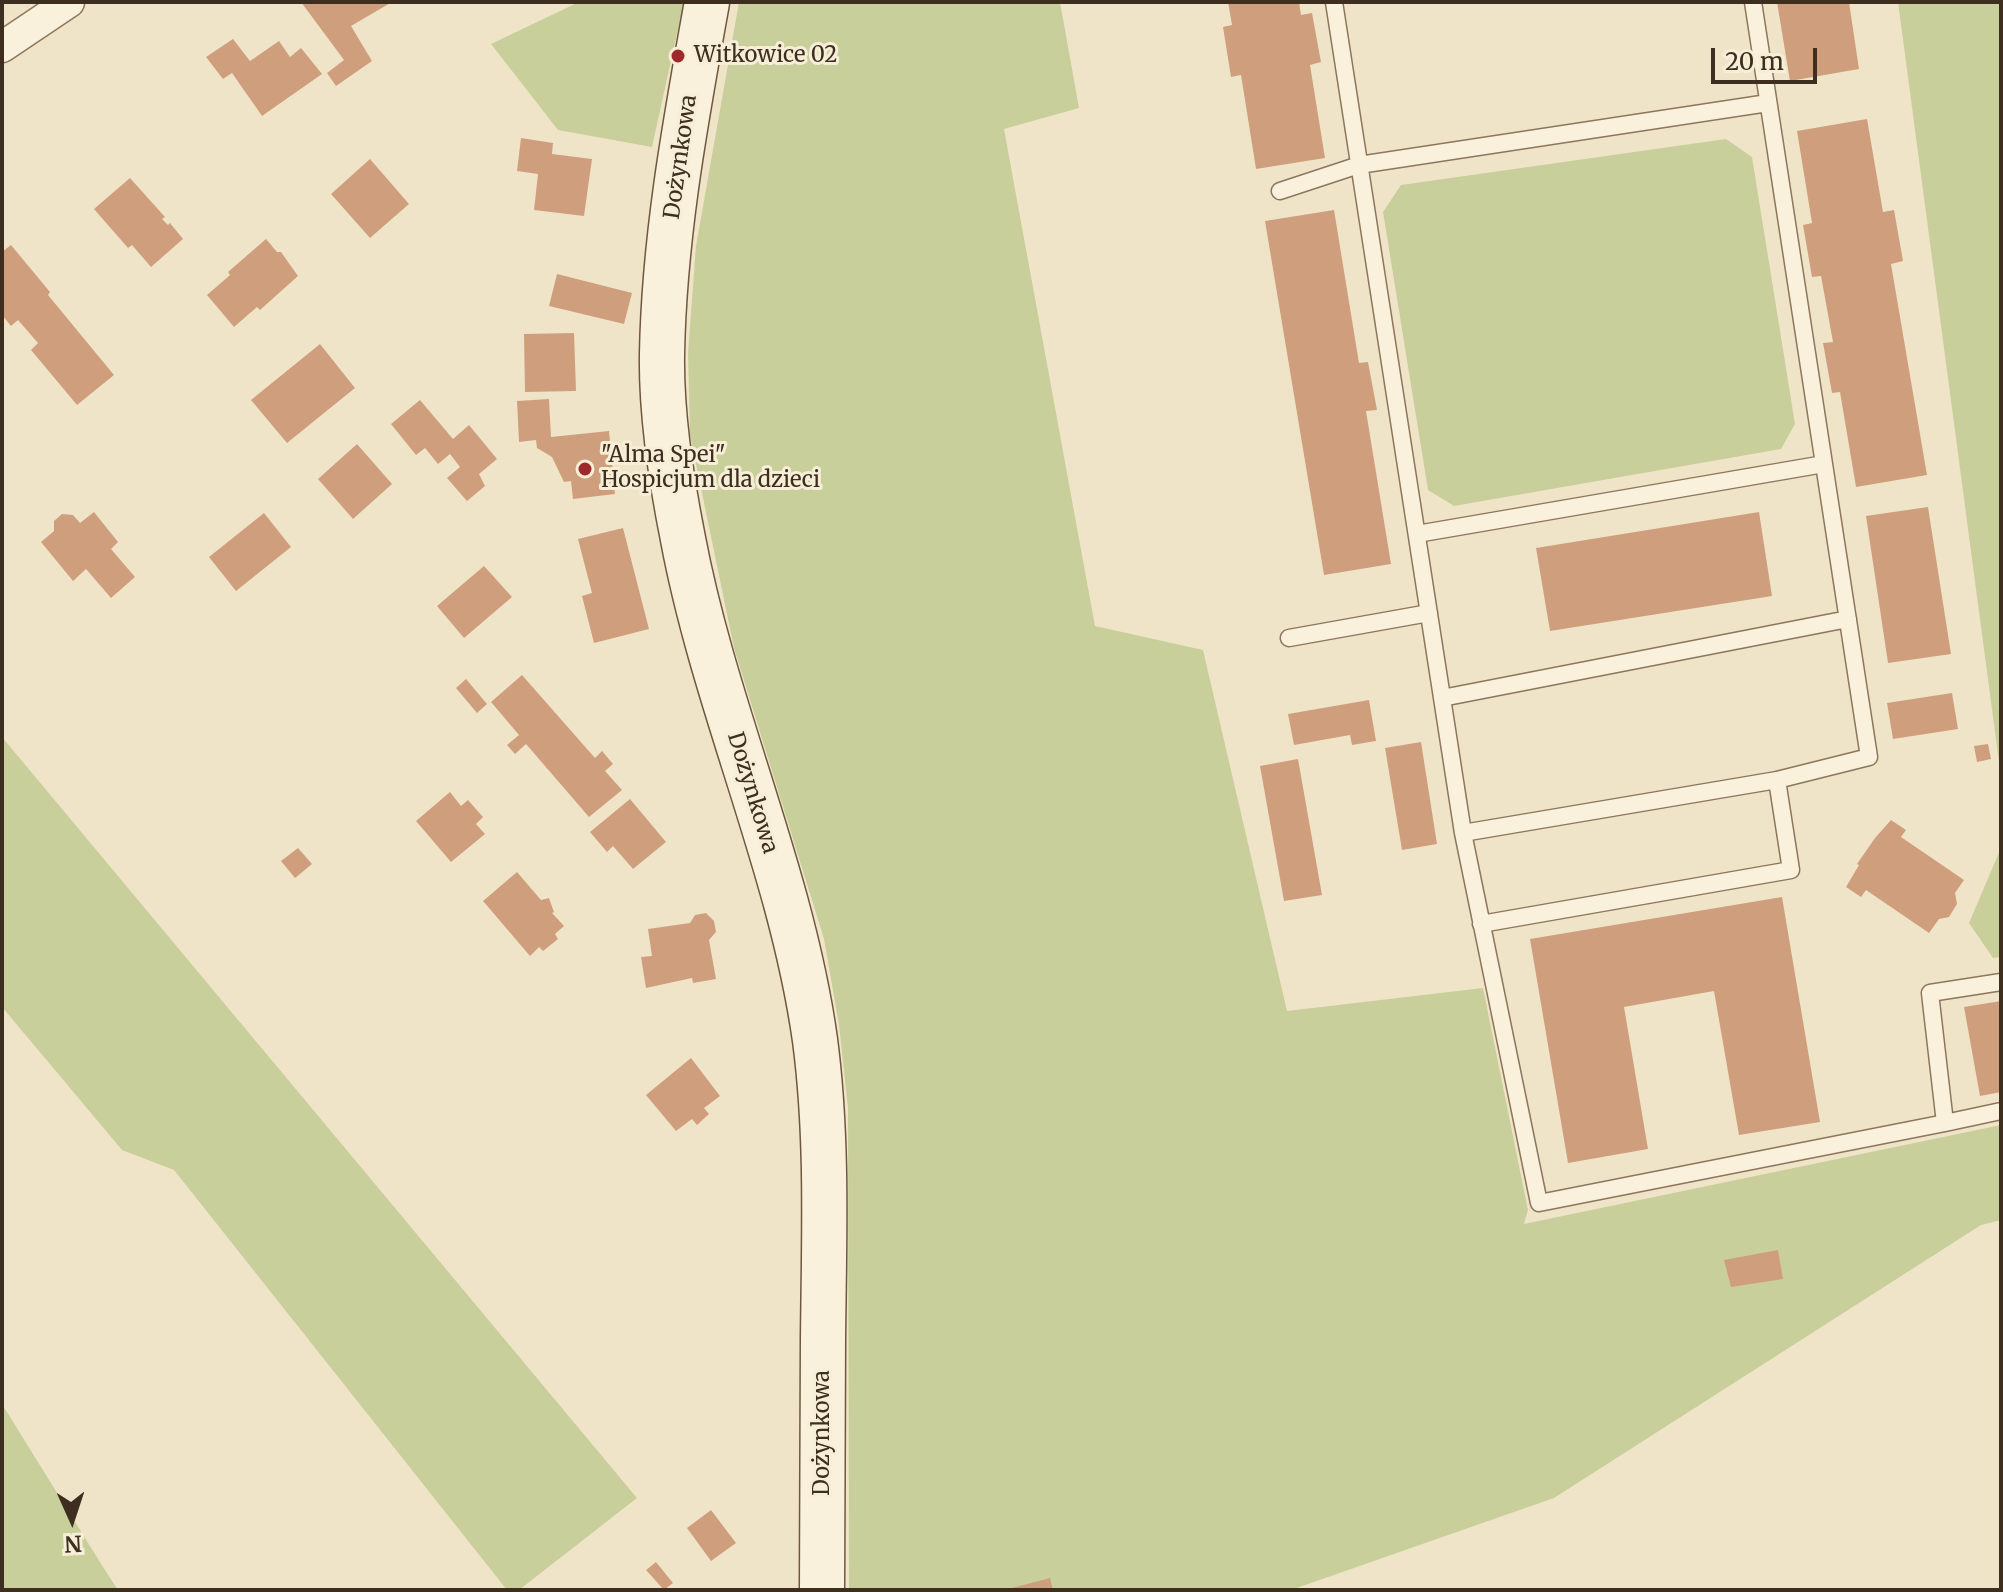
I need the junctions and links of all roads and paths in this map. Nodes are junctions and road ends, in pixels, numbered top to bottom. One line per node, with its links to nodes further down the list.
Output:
1 (69, 2): 5 (street)
2 (707, 2): 21 (street, Dożynkowa)
3 (1334, 2): 7 (lane)
4 (1753, 2): 6 (lane)
5 (2, 47)
6 (1768, 103): 7 (lane); 9 (lane)
7 (1359, 165): 8 (lane); 10 (lane)
8 (1280, 191)
9 (1824, 464): 10 (lane); 12 (lane)
10 (1417, 534): 11 (lane)
11 (1429, 613): 13 (lane); 14 (lane)
12 (1848, 619): 14 (lane); 15 (lane)
13 (1289, 638)
14 (1442, 698): 16 (lane)
15 (1777, 780): 16 (lane); 17 (lane)
16 (1463, 833): 17 (lane)
17 (1481, 924): 20 (lane)
18 (2001, 982): 20 (lane)
19 (2001, 1111): 20 (lane)
20 (1945, 1123)
21 (822, 1590)

